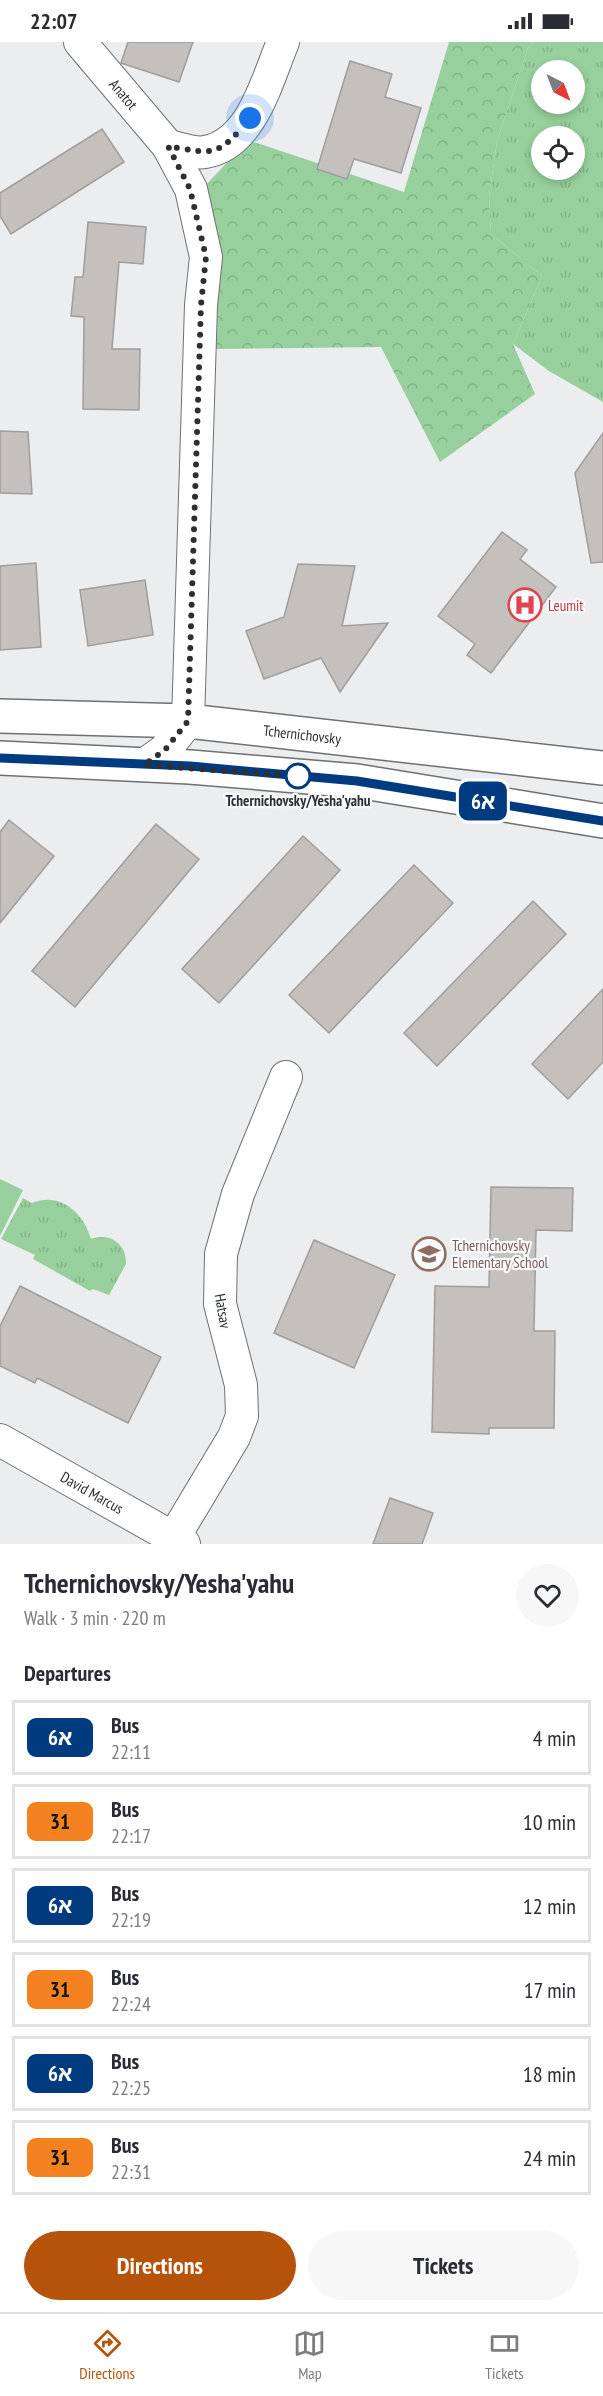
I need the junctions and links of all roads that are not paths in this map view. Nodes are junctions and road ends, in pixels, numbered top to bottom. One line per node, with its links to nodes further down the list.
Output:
1 (81, 42): 3 (street, Anatot)
2 (283, 42): 3 (street)
3 (168, 146): 5 (street, Anatot)
4 (0, 716): 5 (street, Tchernichovsky)
5 (188, 721): 7 (street); 8 (street, Tchernichovsky)
6 (0, 758): 7 (street)
7 (144, 765): 9 (street)
8 (603, 768)
9 (603, 821)
10 (286, 1077): 12 (street, Hatsav)
11 (0, 1440): 12 (street, David Marcus)
12 (179, 1540)

